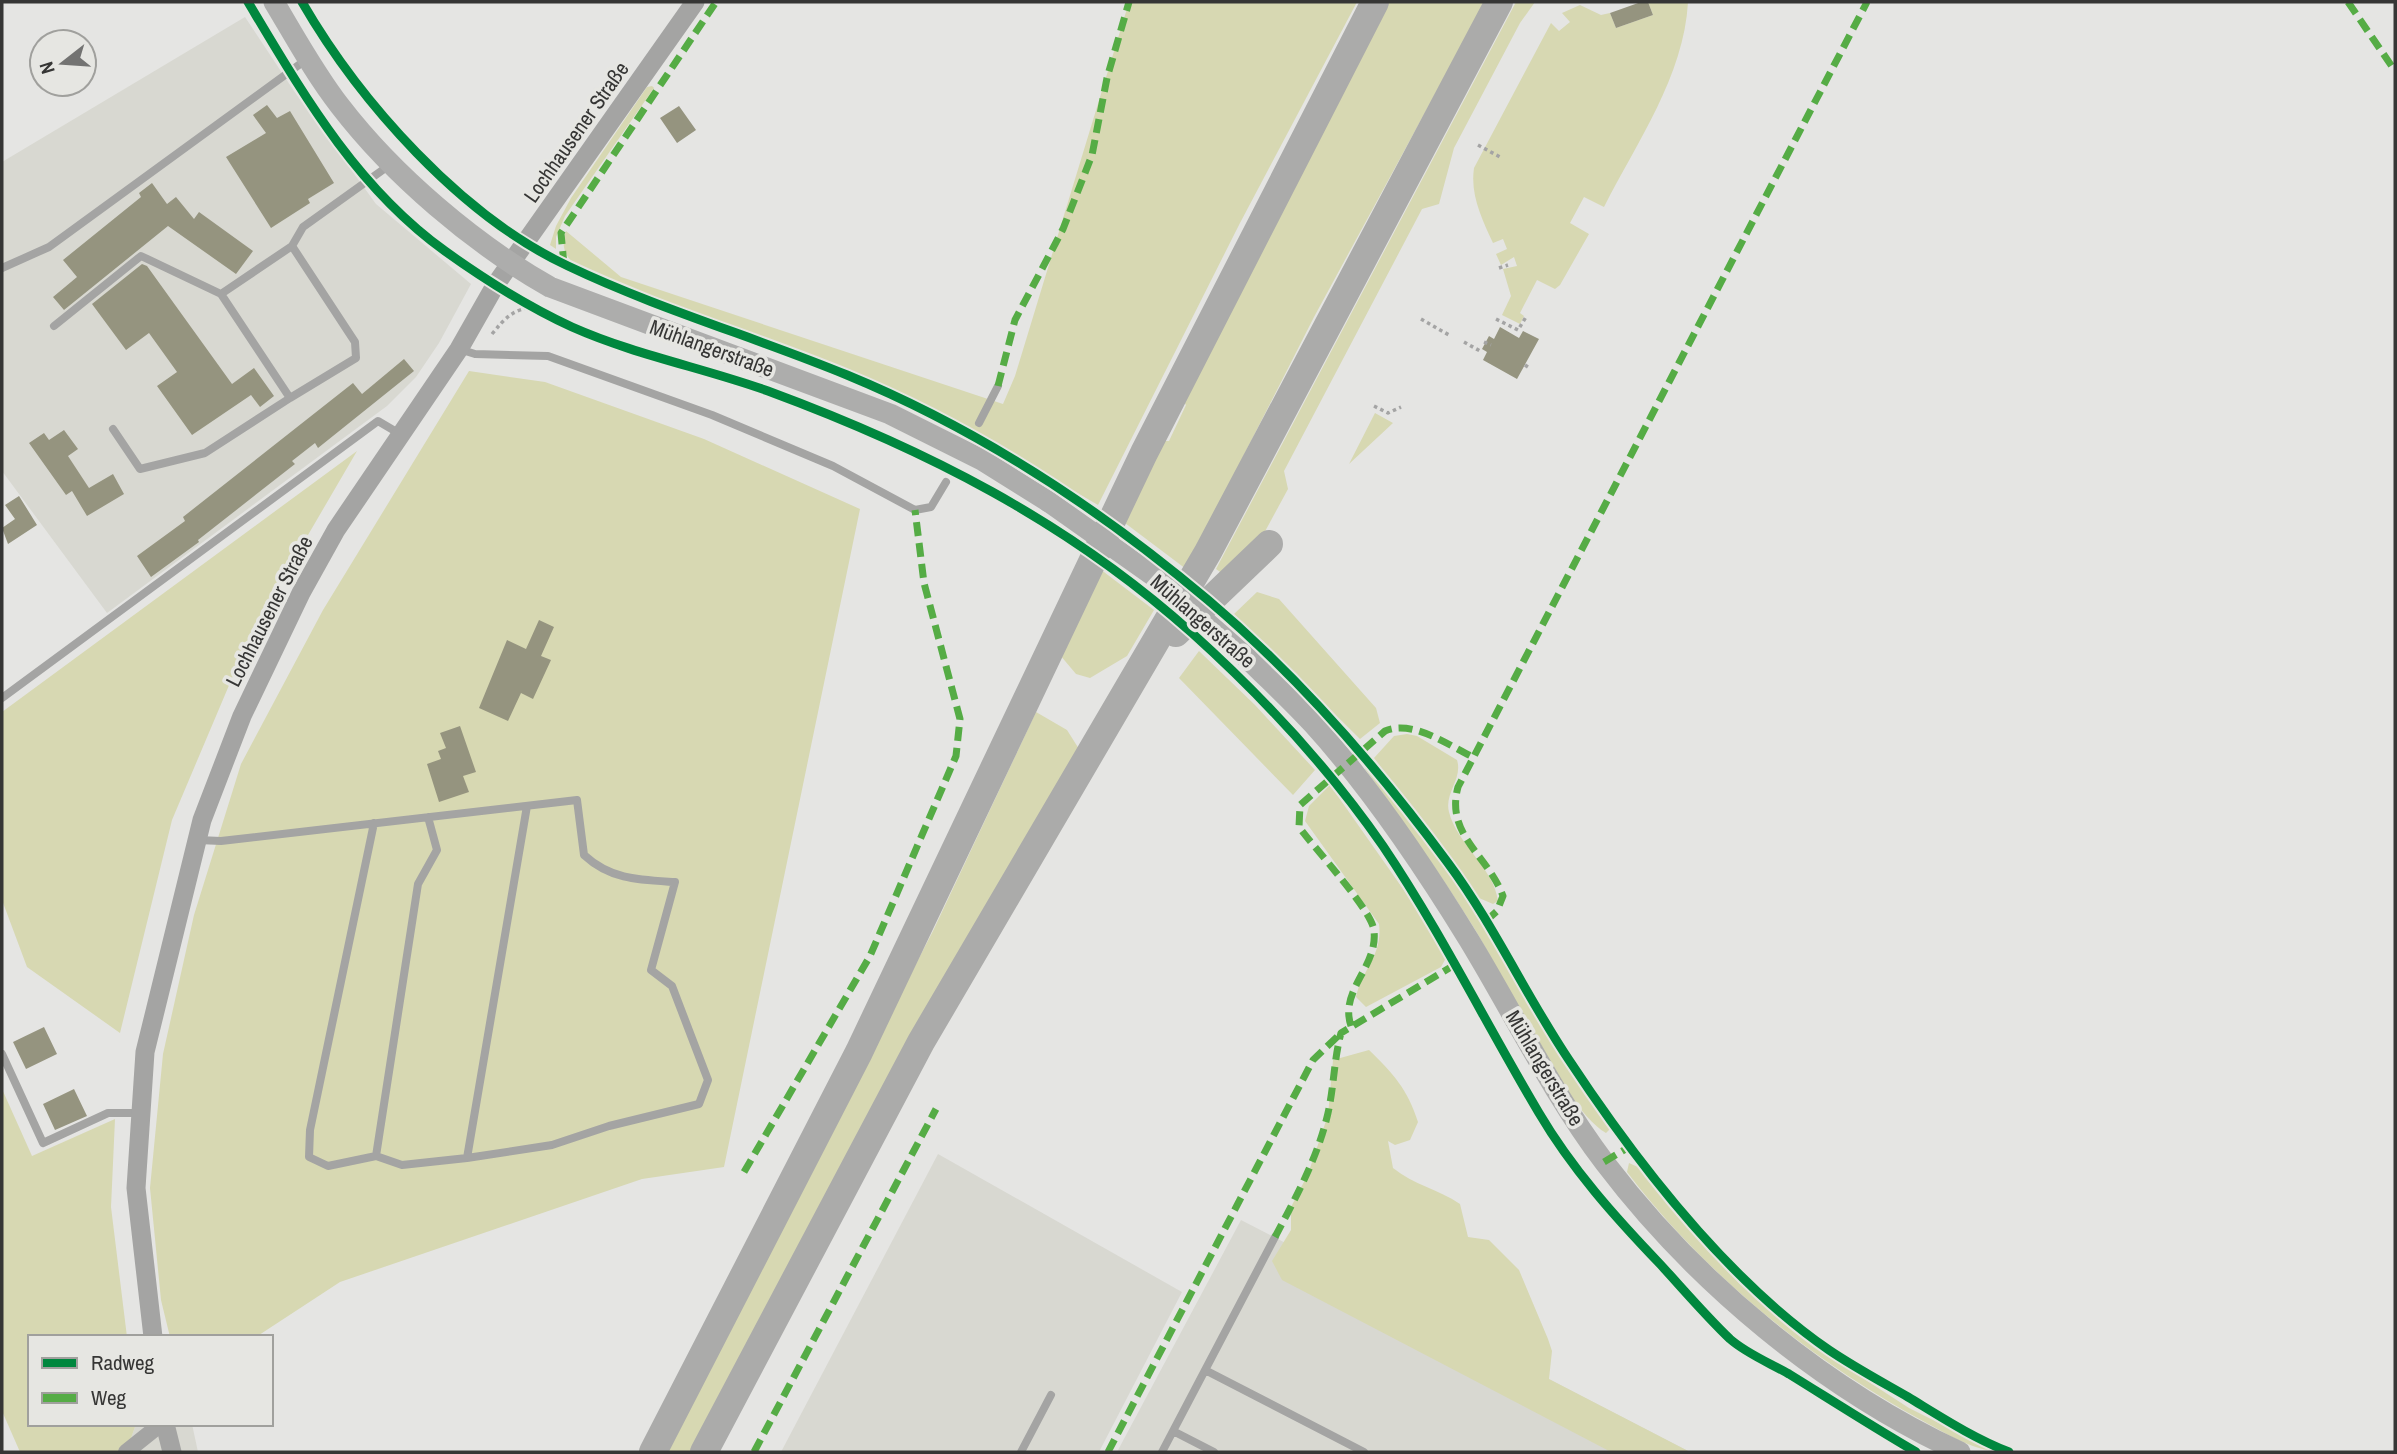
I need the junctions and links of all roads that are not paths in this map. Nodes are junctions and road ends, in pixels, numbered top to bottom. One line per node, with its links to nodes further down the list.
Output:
1 (274, 2): 5 (main road, Mühlangerstraße)
2 (695, 2): 8 (street, Lochhausener Straße)
3 (1375, 2): 39 (highway)
4 (1499, 2): 20 (highway)
5 (309, 58): 6 (main road, Mühlangerstraße); 9 (lane)
6 (392, 163): 7 (lane); 8 (main road, Mühlangerstraße)
7 (292, 246): 10 (lane); 14 (lane)
8 (512, 265): 12 (street, Lochhausener Straße); 45 (main road, Mühlangerstraße, bridge)
9 (2, 268)
10 (221, 295): 11 (lane); 14 (lane)
11 (54, 326)
12 (467, 351): 17 (street, Lochhausener Straße); 18 (lane)
13 (998, 386): 15 (lane)
14 (290, 398): 16 (lane)
15 (979, 424)
16 (113, 429)
17 (400, 434): 21 (lane); 25 (street, Lochhausener Straße)
18 (946, 482)
19 (1269, 544): 20 (highway)
20 (1141, 666): 40 (highway)
21 (2, 698)
22 (527, 806): 23 (lane); 29 (lane); 29 (lane)
23 (428, 817): 24 (lane); 28 (lane)
24 (374, 823): 25 (lane); 28 (lane)
25 (198, 840): 27 (street, Lochhausener Straße)
26 (2, 1054): 27 (lane)
27 (141, 1113): 31 (street, Lochhausener Straße)
28 (376, 1156): 29 (lane)
29 (467, 1158)
30 (1275, 1237): 32 (lane)
31 (153, 1335)
32 (1205, 1370): 36 (lane); 44 (lane)
33 (1051, 1395): 41 (lane)
34 (160, 1426): 37 (street)
35 (164, 1426): 38 (street)
36 (1173, 1431): 42 (lane); 43 (lane)
37 (126, 1452)
38 (172, 1452)
39 (653, 1452)
40 (704, 1452)
41 (1021, 1452)
42 (1162, 1452)
43 (1214, 1452)
44 (1364, 1452)
45 (1961, 1452)

